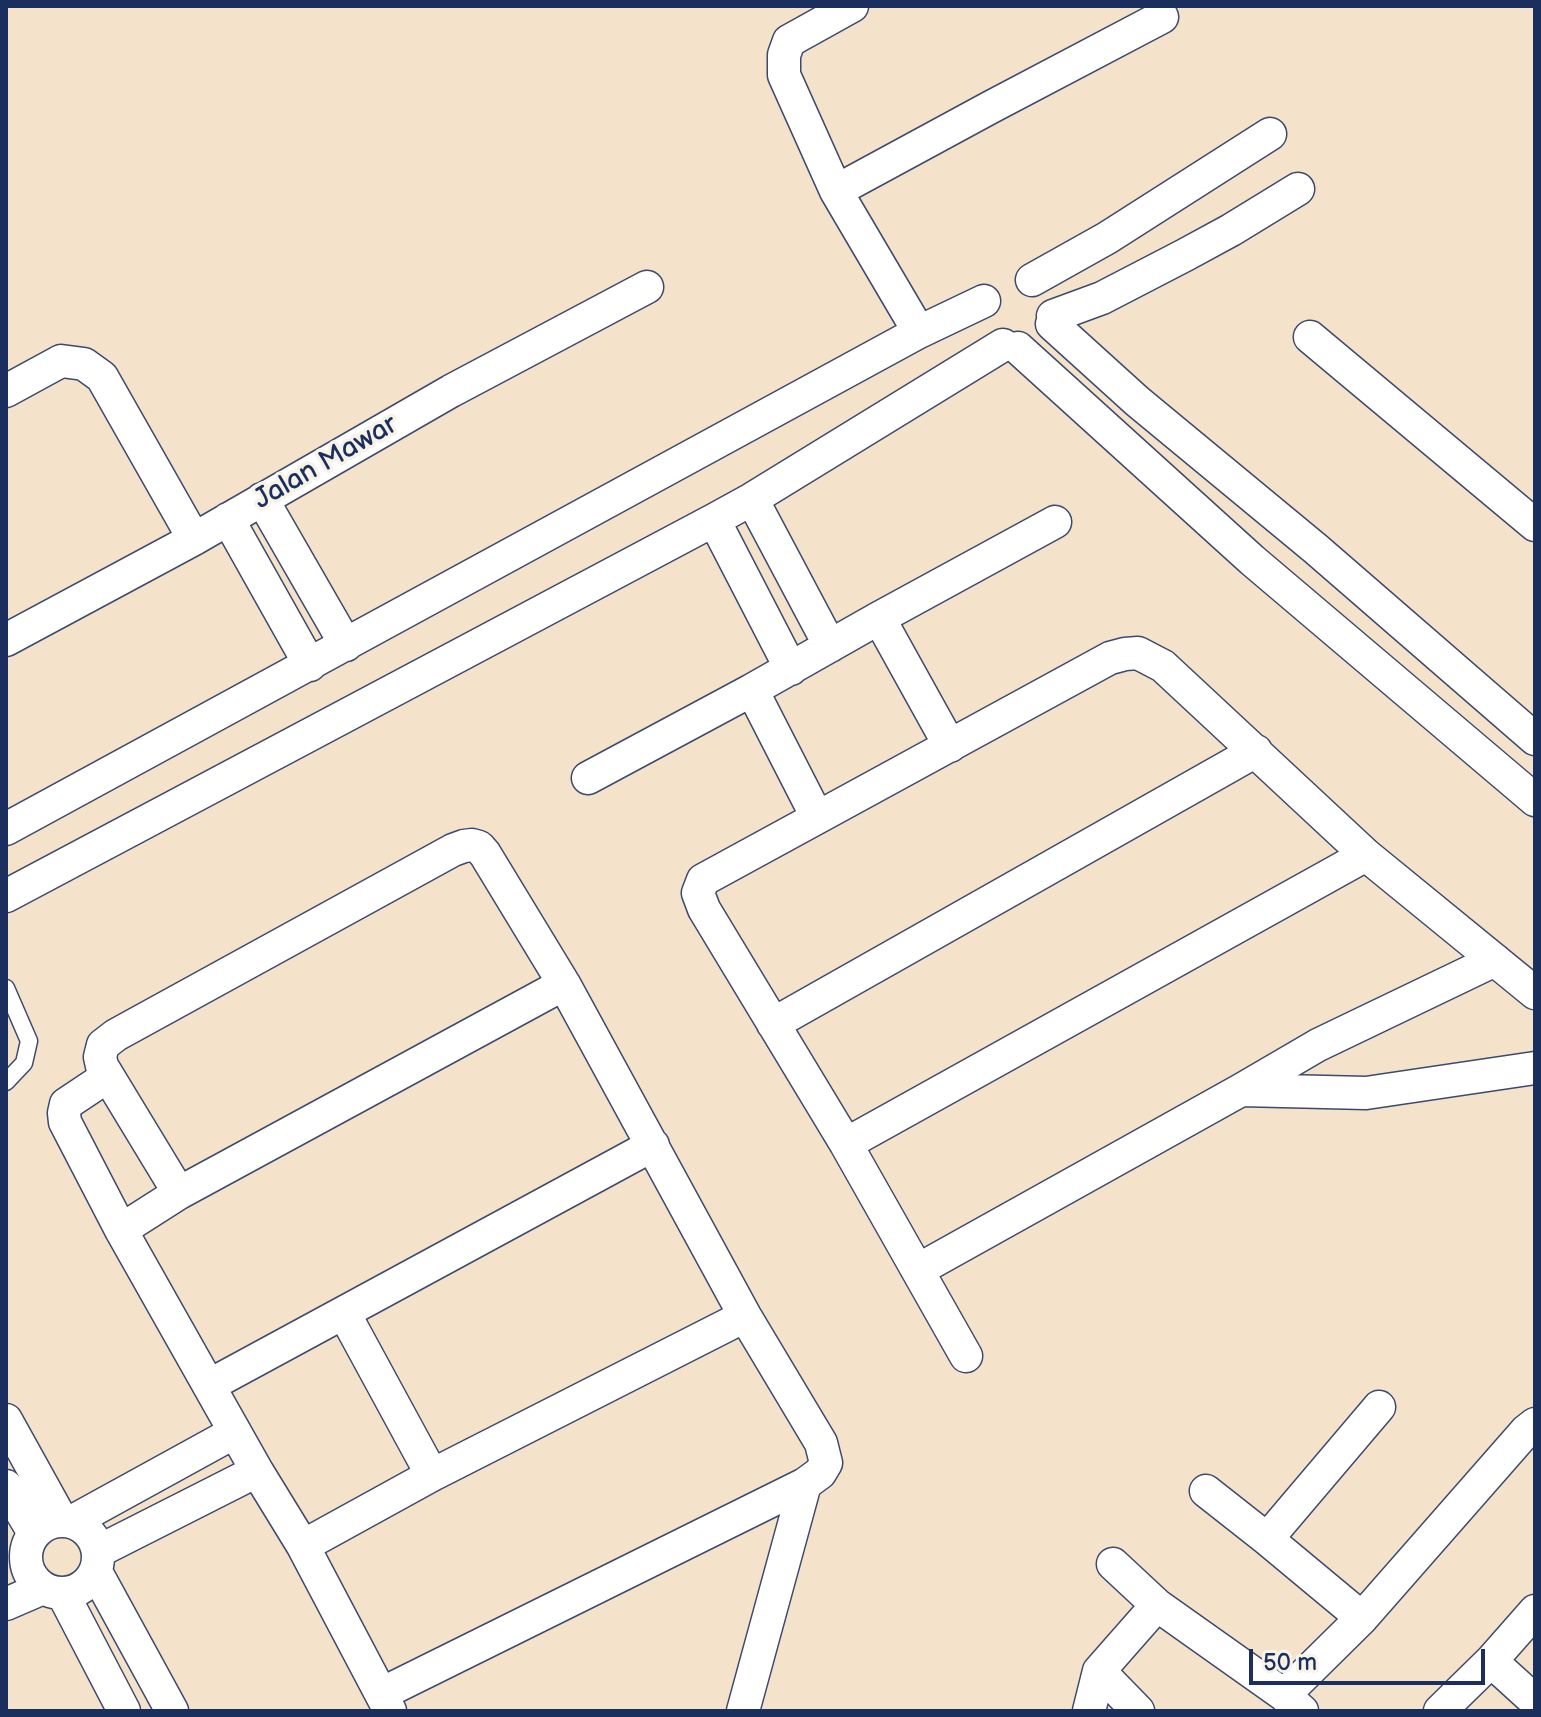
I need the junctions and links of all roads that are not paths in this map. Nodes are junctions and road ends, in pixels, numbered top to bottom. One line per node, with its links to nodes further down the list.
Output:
1 (852, 6): 5 (street)
2 (1162, 17): 5 (street)
3 (1270, 134): 6 (street)
4 (1298, 189): 9 (street)
5 (836, 191): 10 (street)
6 (1032, 280): 8 (street); 9 (street)
7 (647, 287): 14 (street, Jalan Mawar)
8 (984, 301): 10 (street); 12 (street)
9 (1053, 320): 12 (street); 28 (street)
10 (919, 332): 23 (street)
11 (1310, 337): 19 (street)
12 (1011, 346): 15 (street); 32 (street)
13 (6, 391): 20 (street)
14 (262, 499): 16 (street, Jalan Mawar); 23 (street)
15 (752, 499): 17 (street); 24 (street)
16 (228, 519): 20 (street, Jalan Mawar); 25 (street)
17 (714, 520): 26 (street); 36 (street)
18 (1055, 522): 21 (street)
19 (1535, 525)
20 (194, 539): 22 (street, Jalan Mawar)
21 (879, 618): 24 (street); 29 (street)
22 (6, 640)
23 (346, 645): 25 (street)
24 (830, 646): 26 (street)
25 (310, 665): 34 (street)
26 (791, 669): 27 (street)
27 (752, 690): 31 (street); 33 (street)
28 (1535, 739)
29 (950, 746): 30 (street); 33 (street)
30 (1256, 751): 35 (street); 41 (street)
31 (588, 778)
32 (1535, 800)
33 (817, 817): 41 (street)
34 (6, 829)
35 (1366, 855): 37 (street); 46 (street)
36 (6, 896)
37 (1495, 960): 40 (street); 45 (street)
38 (564, 984): 43 (street); 47 (street); 48 (street)
39 (6, 988): 44 (lane)
40 (1535, 993)
41 (773, 1024): 46 (street)
42 (1535, 1068): 45 (street)
43 (108, 1076): 48 (street); 49 (street)
44 (6, 1082)
45 (1241, 1090): 50 (street)
46 (846, 1144): 50 (street)
47 (653, 1145): 51 (street); 52 (street)
48 (179, 1193): 49 (street)
49 (121, 1230): 54 (street)
50 (918, 1270): 53 (street)
51 (344, 1313): 54 (street); 60 (street)
52 (745, 1316): 60 (street); 61 (street)
53 (966, 1356)
54 (210, 1385): 58 (street)
55 (1379, 1407): 65 (street)
56 (6, 1420): 64 (street)
57 (1535, 1424): 73 (street)
58 (235, 1432): 59 (street); 64 (street)
59 (257, 1471): 66 (street); 67 (street)
60 (432, 1475): 66 (street)
61 (805, 1484): 77 (street); 81 (street)
62 (6, 1486): 64 (street)
63 (1206, 1491): 65 (street)
64 (40, 1538): 67 (street); 69 (street)
65 (1267, 1539): 73 (street)
66 (303, 1546): 77 (street)
67 (98, 1562): 69 (street); 80 (street)
68 (1113, 1564): 71 (street)
69 (53, 1591): 70 (street); 79 (street)
70 (6, 1604)
71 (1157, 1605): 75 (street); 78 (street)
72 (1535, 1611): 74 (street)
73 (1362, 1618): 78 (street)
74 (1491, 1661): 76 (street); 84 (street)
75 (1099, 1671): 82 (street); 83 (street)
76 (1535, 1701)
77 (386, 1703)
78 (1293, 1703)
79 (124, 1711)
80 (172, 1711)
81 (743, 1711)
82 (1089, 1711)
83 (1138, 1711)
84 (1440, 1711)

